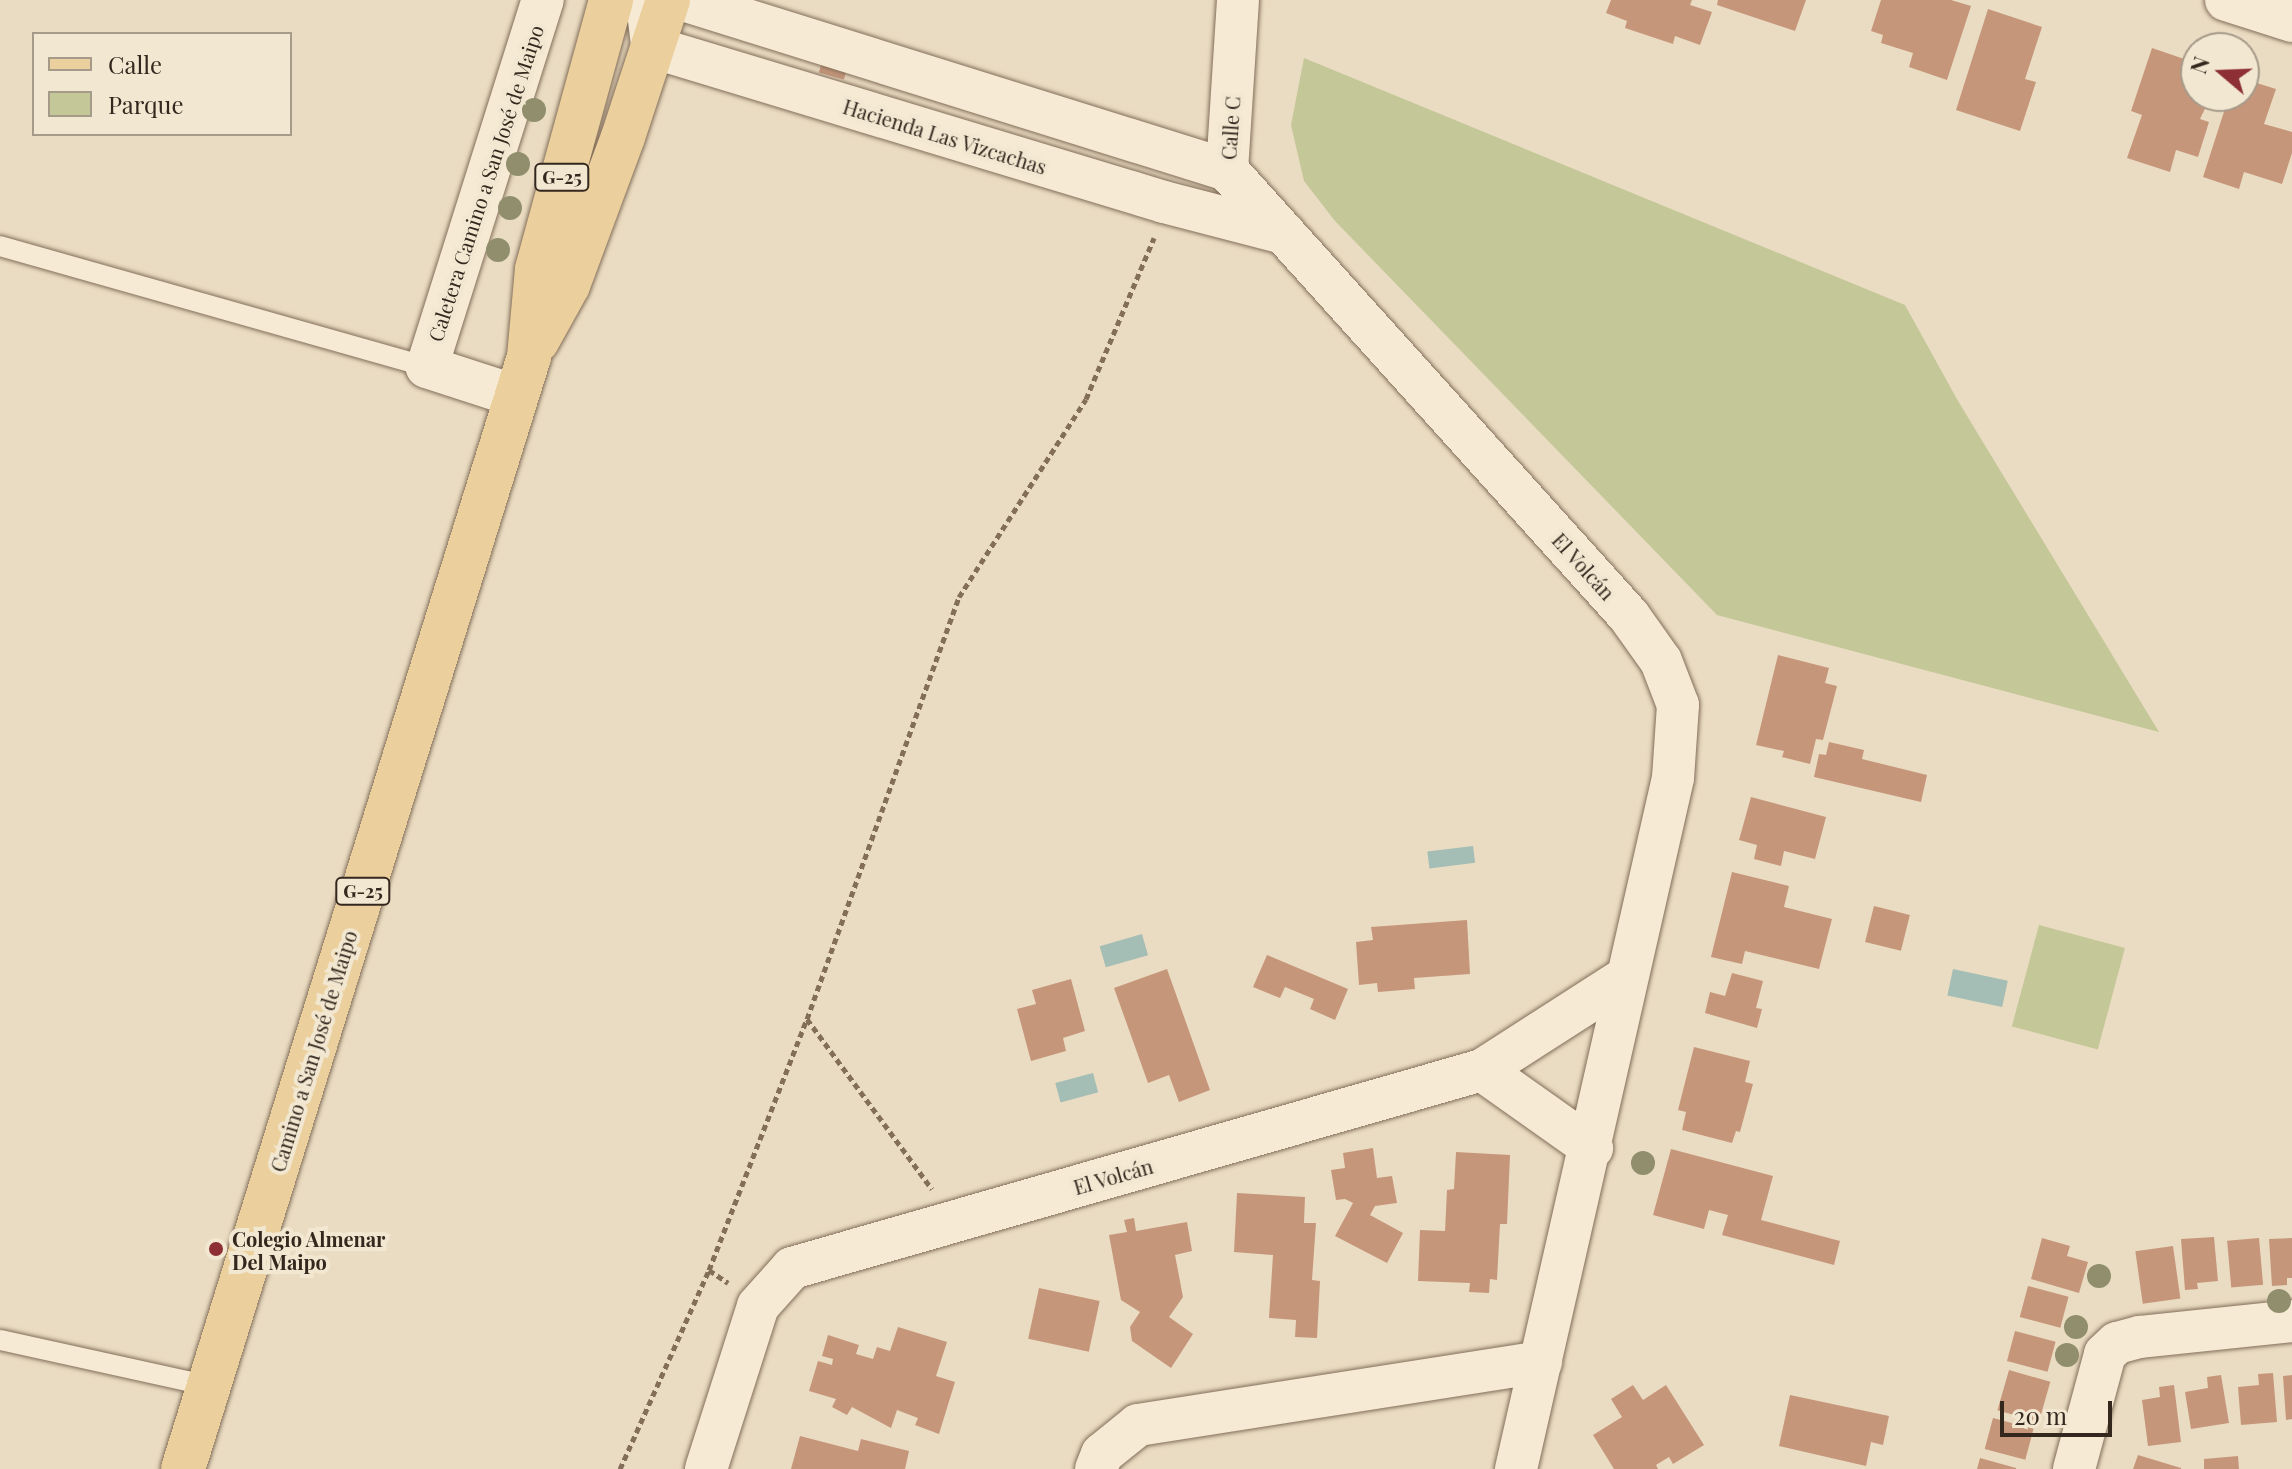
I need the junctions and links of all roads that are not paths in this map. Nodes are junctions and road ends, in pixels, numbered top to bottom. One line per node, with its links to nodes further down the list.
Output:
1 (543, 0): 13 (street, Caletera Camino a San José de Maipo)
2 (611, 0): 14 (main road, Camino a San José de Maipo / G-25)
3 (646, 0): 9 (street)
4 (668, 0): 9 (main road, Camino a San José de Maipo / G-25)
5 (683, 0): 10 (street)
6 (1238, 0): 10 (street, Calle C)
7 (2226, 0): 8 (street)
8 (2292, 21)
9 (652, 47): 11 (street, Hacienda Las Vizcachas); 14 (main road, Camino a San José de Maipo / G-25)
10 (1227, 170): 11 (street, Calle C)
11 (1285, 233): 15 (street, El Volcán)
12 (0, 246): 13 (lane)
13 (427, 367): 14 (street)
14 (522, 377): 21 (main road, Camino a San José de Maipo / G-25)
15 (1627, 977): 16 (street, El Volcán); 17 (street, El Volcán)
16 (1482, 1070): 17 (street); 23 (street, El Volcán)
17 (1592, 1148): 20 (street, El Volcán)
18 (2292, 1321): 26 (street)
19 (0, 1340): 21 (lane)
20 (1541, 1362): 24 (street); 25 (street, El Volcán)
21 (209, 1386): 22 (main road, Camino a San José de Maipo / G-25)
22 (183, 1469)
23 (706, 1469)
24 (1096, 1469)
25 (1516, 1469)
26 (2074, 1469)

